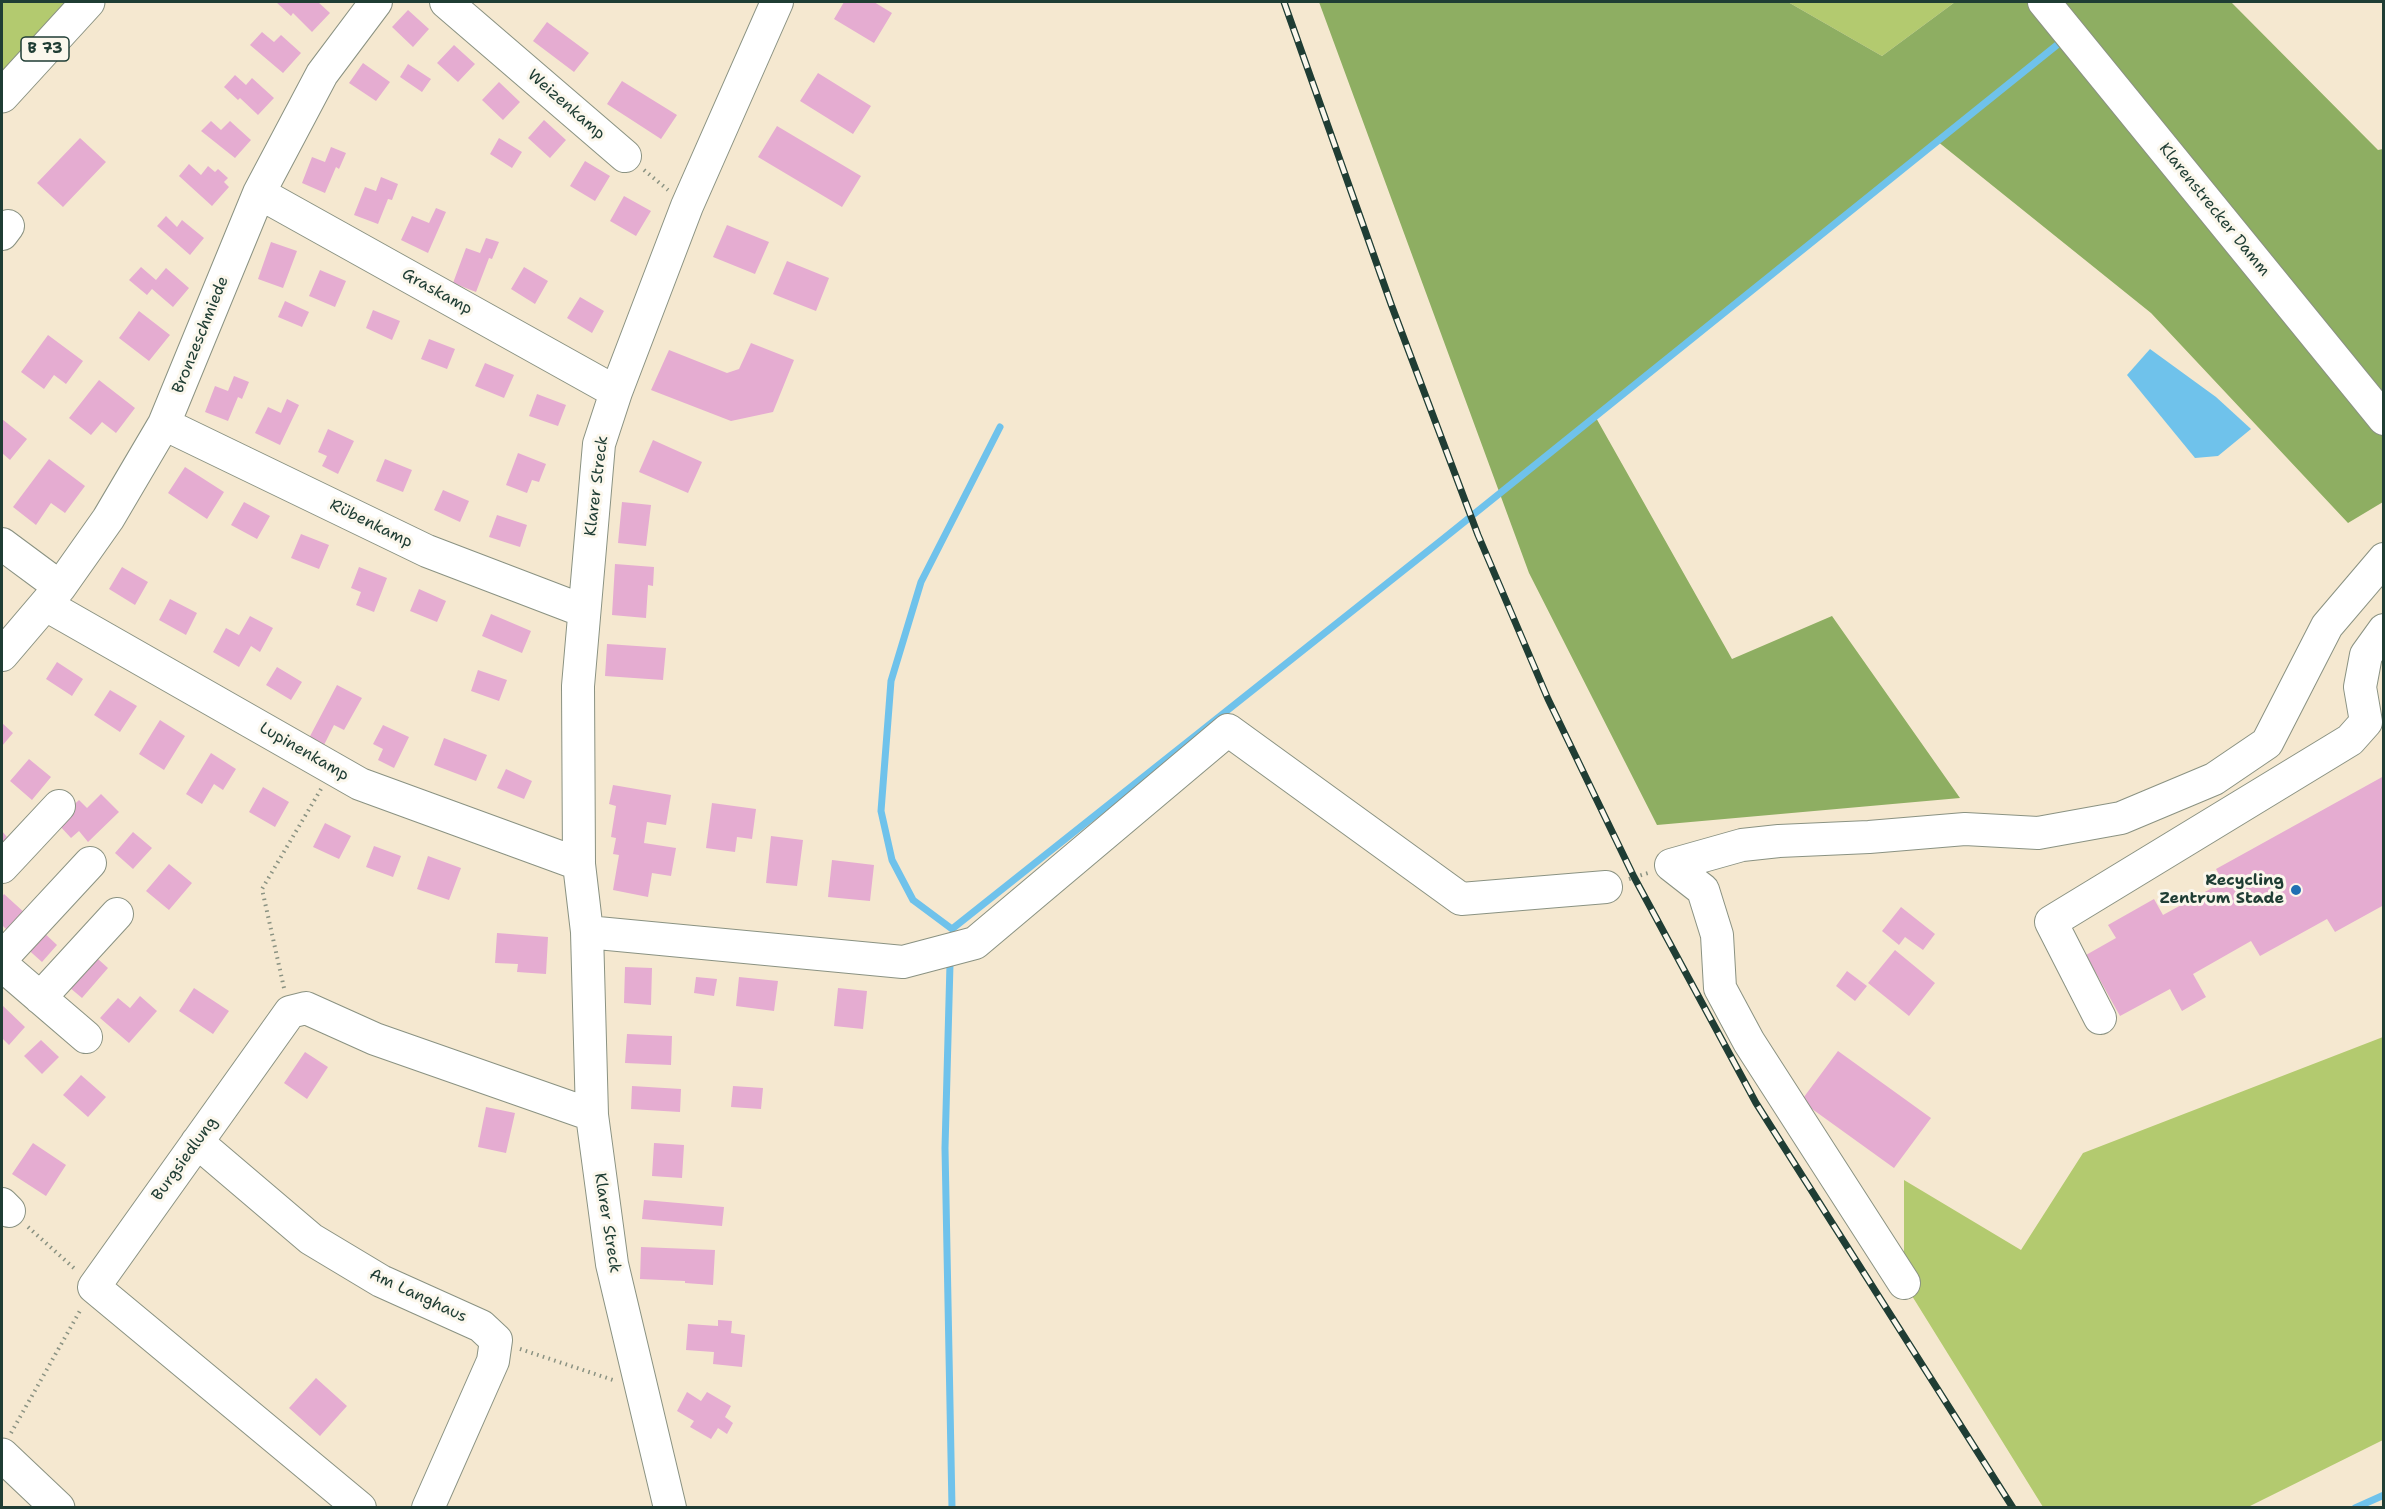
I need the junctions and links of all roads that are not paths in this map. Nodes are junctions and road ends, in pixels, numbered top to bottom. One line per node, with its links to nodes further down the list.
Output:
1 (88, 2): 6 (main road, B 73)
2 (376, 2): 8 (street, Bronzeschmiede)
3 (446, 2): 7 (street, Weizenkamp)
4 (777, 2): 9 (street, Klarer Streck)
5 (2044, 2): 10 (street, Klarenstrecker Damm)
6 (2, 96)
7 (625, 156)
8 (259, 193): 9 (street, Graskamp); 11 (street, Bronzeschmiede)
9 (616, 392): 15 (street, Klarer Streck)
10 (2384, 419)
11 (164, 424): 14 (street, Bronzeschmiede); 15 (street, Rübenkamp)
12 (2, 544): 14 (street, Lupinenkamp)
13 (2384, 559): 32 (street)
14 (53, 596): 17 (street, Bronzeschmiede); 20 (street, Lupinenkamp)
15 (584, 611): 20 (street, Klarer Streck)
16 (2384, 630): 28 (street)
17 (2, 655)
18 (59, 806): 21 (street)
19 (90, 863): 25 (street)
20 (579, 864): 24 (street, Klarer Streck)
21 (2, 867)
22 (1606, 887): 24 (street)
23 (117, 914): 27 (street)
24 (587, 932): 30 (street, Klarer Streck)
25 (2, 958)
26 (2, 965): 27 (street)
27 (40, 998): 29 (street)
28 (2100, 1018)
29 (86, 1036)
30 (592, 1115): 31 (street, Burgsiedlung); 37 (street, Klarer Streck)
31 (197, 1142): 35 (street, Burgsiedlung); 36 (street, Am Langhaus)
32 (1904, 1283)
33 (5, 1446): 34 (main road)
34 (58, 1508)
35 (360, 1508)
36 (428, 1508)
37 (670, 1508)

